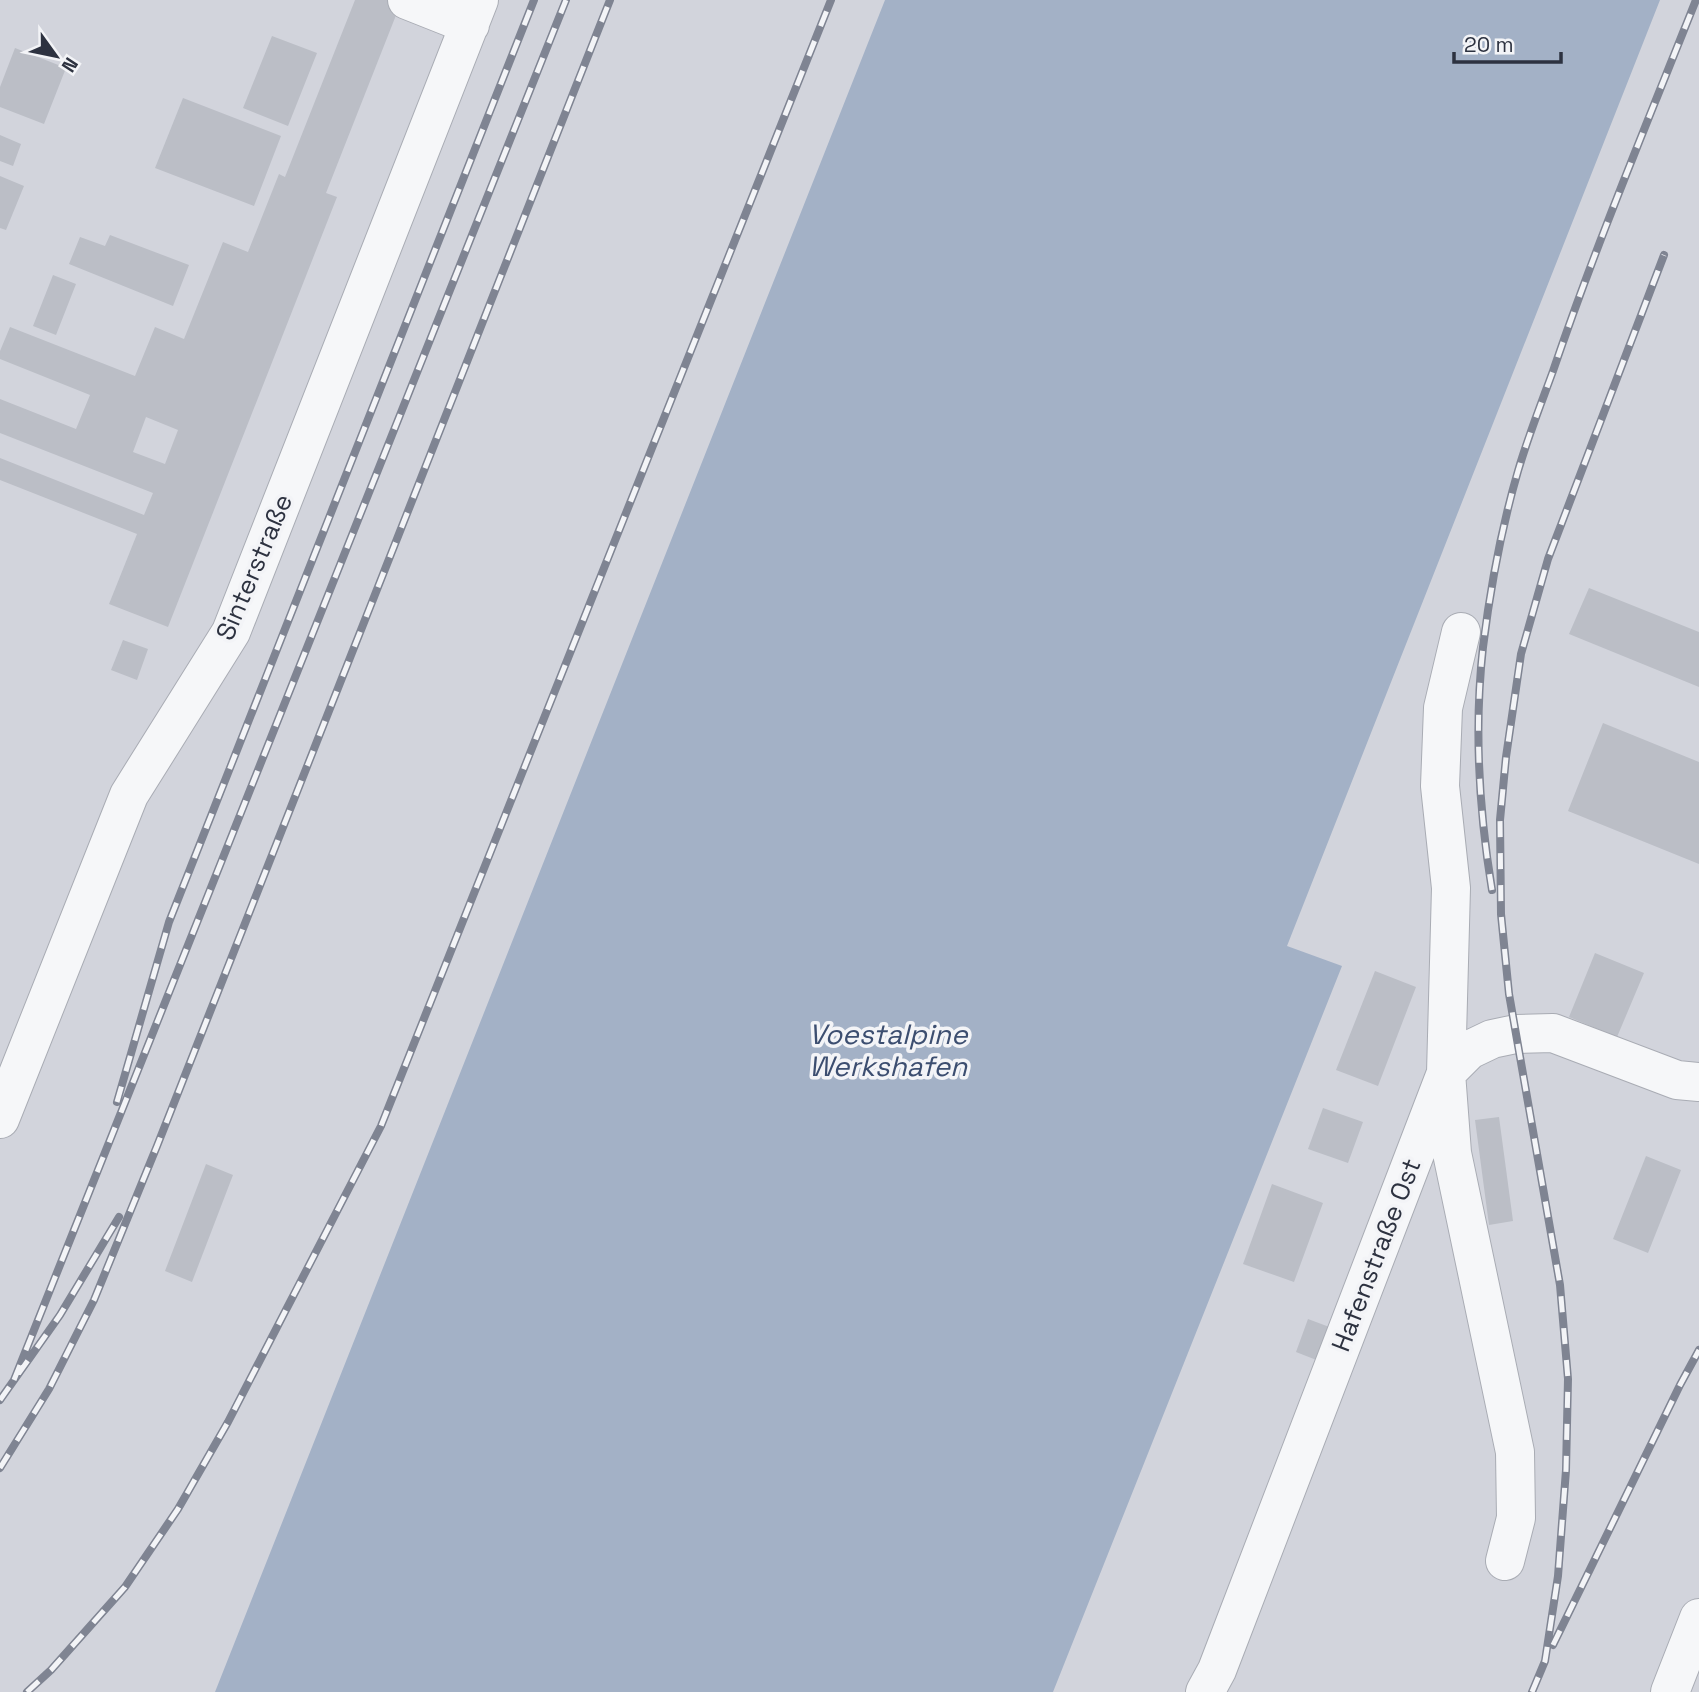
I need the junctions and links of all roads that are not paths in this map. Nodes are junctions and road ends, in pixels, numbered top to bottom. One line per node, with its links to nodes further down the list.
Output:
1 (407, 0): 2 (street)
2 (474, 12): 6 (street, Sinterstraße)
3 (1461, 632): 4 (street)
4 (1446, 1073): 5 (street, Hafenstraße Ost); 7 (street); 9 (street, Hafenstraße Ost)
5 (1699, 1082)
6 (0, 1119)
7 (1505, 1561)
8 (1699, 1618): 10 (street)
9 (1205, 1692)
10 (1670, 1692)

